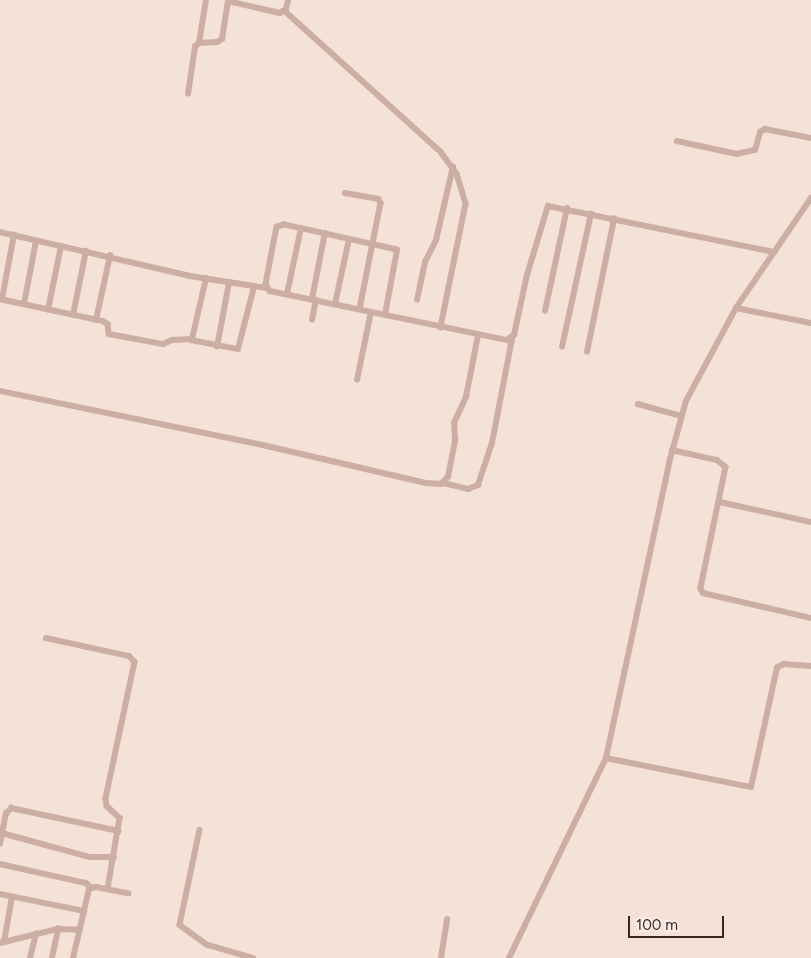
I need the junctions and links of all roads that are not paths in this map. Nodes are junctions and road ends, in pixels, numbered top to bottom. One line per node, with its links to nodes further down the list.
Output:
1 (206, 0): 5 (street)
2 (288, 0): 4 (street)
3 (228, 1): 4 (street); 5 (street)
4 (285, 11): 9 (street)
5 (199, 43): 6 (street)
6 (188, 94)
7 (811, 138): 8 (street)
8 (677, 141)
9 (453, 167): 33 (street); 46 (street)
10 (345, 193): 21 (street)
11 (811, 198): 24 (street)
12 (567, 208): 13 (street); 39 (street); 48 (street)
13 (591, 214): 14 (street); 51 (street)
14 (614, 219): 24 (street); 52 (street)
15 (301, 228): 17 (street); 29 (street); 30 (street)
16 (0, 232): 18 (street)
17 (325, 234): 19 (street); 32 (street)
18 (14, 235): 20 (street); 31 (street)
19 (349, 239): 21 (street); 35 (street)
20 (36, 240): 22 (street); 34 (street)
21 (373, 244): 37 (street); 41 (street)
22 (61, 246): 23 (street); 38 (street)
23 (86, 251): 25 (street); 42 (street)
24 (774, 252): 36 (street)
25 (110, 256): 26 (street); 43 (street)
26 (206, 279): 27 (street); 49 (street)
27 (229, 283): 28 (street); 50 (street)
28 (254, 287): 29 (street); 50 (street)
29 (267, 288): 30 (street)
30 (287, 294): 32 (street)
31 (1, 299): 34 (street)
32 (314, 299): 35 (street); 44 (street)
33 (417, 300)
34 (24, 304): 38 (street)
35 (335, 304): 37 (street)
36 (736, 308): 45 (street); 56 (street)
37 (360, 309): 40 (street)
38 (48, 310): 42 (street)
39 (545, 311)
40 (371, 312): 41 (street); 53 (street)
41 (385, 314): 46 (street)
42 (73, 316): 43 (street)
43 (96, 320): 49 (street)
44 (312, 320)
45 (811, 323)
46 (440, 326): 47 (street)
47 (478, 335): 48 (street); 58 (street)
48 (512, 339): 58 (street)
49 (191, 340): 50 (street)
50 (217, 346)
51 (562, 347)
52 (587, 352)
53 (357, 380)
54 (0, 391): 58 (street)
55 (638, 404): 56 (street)
56 (681, 416): 57 (street)
57 (672, 450): 59 (street); 64 (street)
58 (444, 483)
59 (720, 502): 60 (street); 61 (street)
60 (811, 522)
61 (811, 618)
62 (46, 638): 66 (street)
63 (811, 666): 64 (street)
64 (606, 758): 87 (street)
65 (200, 830): 85 (street)
66 (119, 831): 67 (street); 69 (street)
67 (2, 833): 68 (street); 69 (street)
68 (0, 844)
69 (114, 858): 72 (street)
70 (0, 864): 71 (street)
71 (91, 887): 72 (street); 76 (street)
72 (108, 889): 73 (street)
73 (128, 893)
74 (0, 894): 75 (street)
75 (12, 896): 76 (street); 81 (street)
76 (84, 910): 79 (street)
77 (447, 919): 86 (street)
78 (58, 929): 79 (street); 80 (street); 83 (street)
79 (80, 930): 84 (street)
80 (36, 934): 81 (street); 82 (street)
81 (1, 943)
82 (30, 958)
83 (52, 958)
84 (73, 958)
85 (253, 958)
86 (441, 958)
87 (509, 958)

